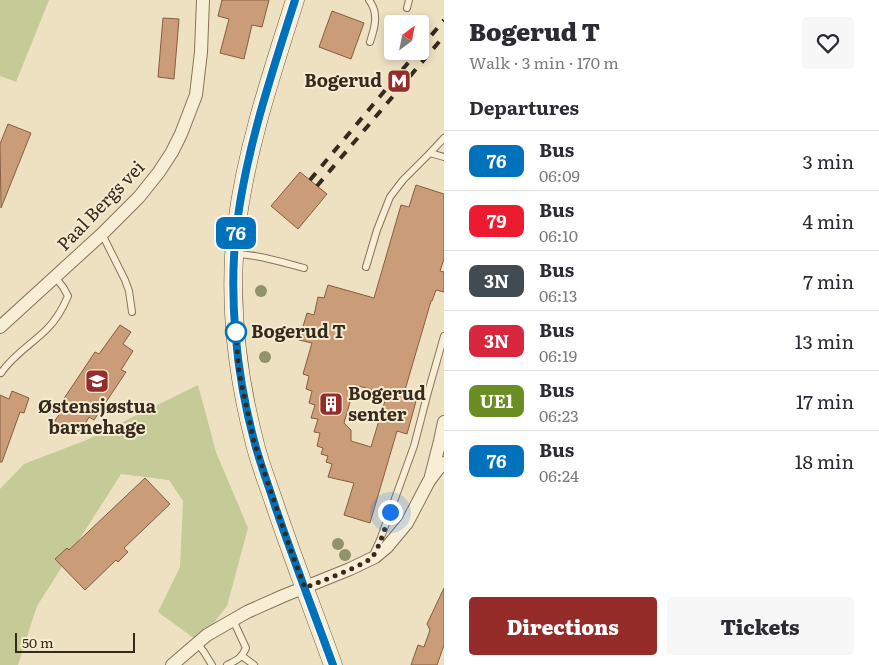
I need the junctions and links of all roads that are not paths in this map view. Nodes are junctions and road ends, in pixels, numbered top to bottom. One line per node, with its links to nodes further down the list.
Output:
1 (203, 0): 10 (street, Paal Bergs vei)
2 (295, 0): 11 (main road)
3 (369, 0): 6 (lane)
4 (409, 0): 5 (lane)
5 (407, 8)
6 (370, 42)
7 (444, 138): 8 (lane)
8 (430, 153): 9 (lane); 12 (lane)
9 (444, 157)
10 (102, 234): 14 (street, Paal Bergs vei); 15 (lane)
11 (235, 254): 13 (lane); 23 (main road)
12 (366, 267)
13 (304, 268)
14 (55, 277): 16 (street, Paal Bergs vei); 18 (lane)
15 (132, 312)
16 (0, 327)
17 (444, 336): 22 (lane)
18 (1, 373)
19 (444, 422): 21 (street)
20 (444, 464): 21 (street)
21 (429, 481): 22 (street)
22 (372, 558): 23 (street)
23 (305, 588): 24 (street); 31 (main road)
24 (233, 620): 25 (street); 26 (lane)
25 (197, 644): 27 (street); 28 (lane)
26 (242, 656): 29 (lane); 30 (lane)
27 (172, 665)
28 (212, 665)
29 (227, 665)
30 (254, 665)
31 (333, 665)

